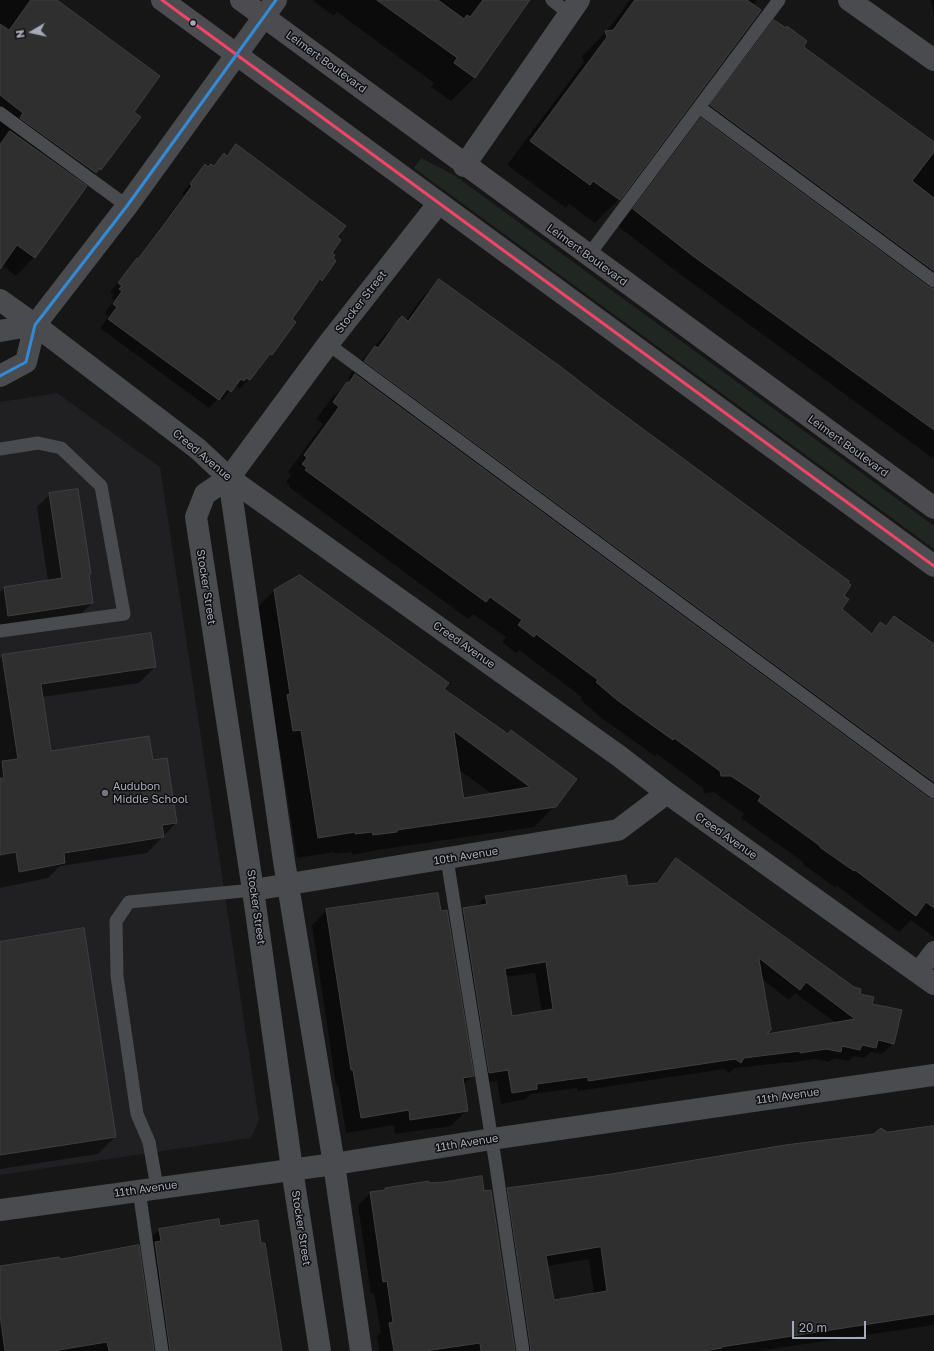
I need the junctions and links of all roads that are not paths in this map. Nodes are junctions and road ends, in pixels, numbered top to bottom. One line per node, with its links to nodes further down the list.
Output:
1 (162, 0): 8 (main road)
2 (241, 0): 7 (main road, Leimert Boulevard)
3 (552, 0): 6 (lane)
4 (779, 0): 10 (lane)
5 (848, 0): 9 (street)
6 (575, 7): 12 (street)
7 (270, 8): 8 (street); 12 (main road, Leimert Boulevard)
8 (236, 54): 13 (main road); 14 (street)
9 (934, 60)
10 (698, 107): 15 (lane); 16 (lane)
11 (0, 112): 14 (lane)
12 (464, 166): 15 (main road, Leimert Boulevard)
13 (438, 204): 20 (street, Stocker Street); 25 (main road)
14 (127, 206): 18 (street)
15 (588, 256): 24 (main road, Leimert Boulevard)
16 (934, 281)
17 (0, 300): 18 (street, Creed Avenue)
18 (35, 325): 19 (street); 21 (street); 23 (street, Creed Avenue)
19 (0, 331)
20 (328, 344): 23 (street, Stocker Street); 27 (lane)
21 (0, 376)
22 (0, 449): 26 (lane)
23 (229, 478): 28 (street, Creed Avenue); 30 (street); 31 (street, Stocker Street)
24 (934, 508)
25 (934, 566)
26 (0, 631)
27 (934, 792)
28 (666, 793): 29 (street, 10th Avenue); 33 (street, Creed Avenue)
29 (447, 859): 30 (street, 10th Avenue); 35 (lane)
30 (287, 884): 31 (street, 10th Avenue); 36 (street)
31 (253, 890): 37 (street, Stocker Street); 38 (lane)
32 (934, 951): 33 (street)
33 (926, 978)
34 (934, 1075): 35 (street, 11th Avenue)
35 (492, 1139): 36 (street, 11th Avenue); 43 (lane)
36 (334, 1164): 37 (street, 11th Avenue); 42 (street)
37 (292, 1169): 38 (street, 11th Avenue); 41 (street, Stocker Street)
38 (148, 1188): 39 (street, 11th Avenue); 40 (lane)
39 (0, 1210)
40 (162, 1351)
41 (320, 1351)
42 (360, 1351)
43 (523, 1351)

